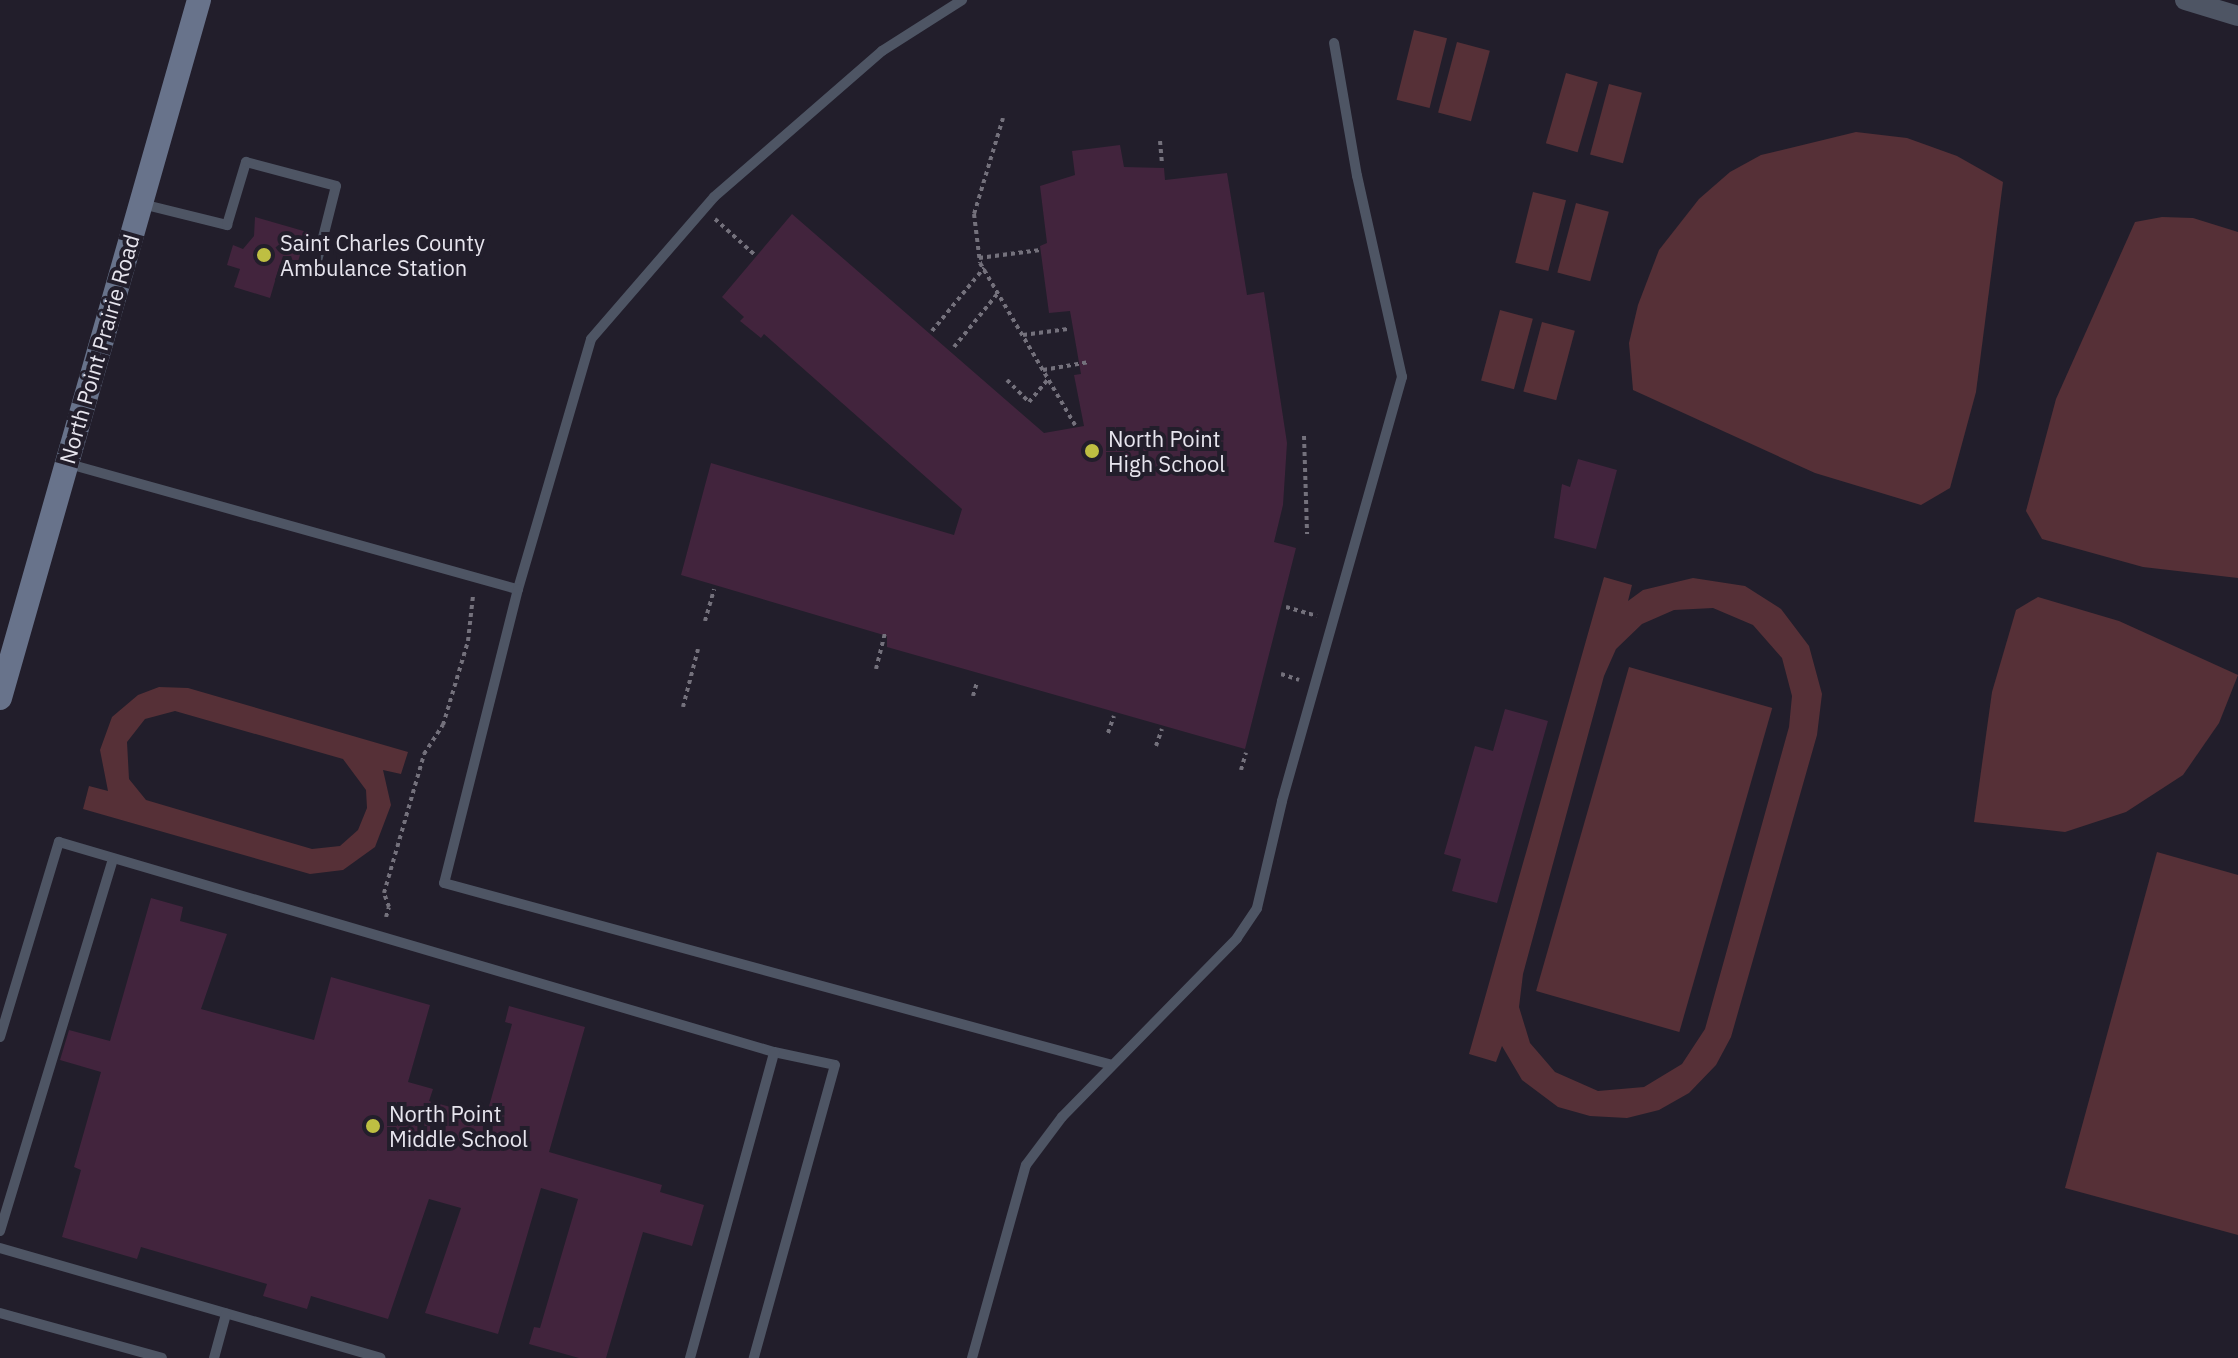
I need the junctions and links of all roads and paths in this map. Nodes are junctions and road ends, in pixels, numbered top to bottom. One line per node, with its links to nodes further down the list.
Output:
1 (199, 0): 9 (street, North Point Prairie Road)
2 (962, 0): 29 (lane)
3 (2185, 0): 4 (street)
4 (2238, 16)
5 (1334, 43): 54 (lane)
6 (1003, 118): 13 (path)
7 (1160, 141): 8 (path)
8 (1162, 164)
9 (140, 204): 14 (lane); 27 (street, North Point Prairie Road)
10 (710, 214): 12 (path)
11 (1040, 250): 13 (path)
12 (755, 255)
13 (979, 258): 15 (path)
14 (316, 265)
15 (984, 268): 16 (path); 18 (path)
16 (998, 293): 19 (path); 20 (path)
17 (1068, 329): 19 (path)
18 (932, 331)
19 (1023, 335): 22 (path)
20 (954, 347)
21 (1089, 362): 22 (path)
22 (1043, 370): 23 (path)
23 (1048, 379): 24 (path); 25 (path)
24 (1007, 380)
25 (1075, 425)
26 (1304, 436): 28 (path)
27 (67, 463): 29 (lane); 42 (street, North Point Prairie Road)
28 (1307, 534)
29 (518, 589): 54 (lane)
30 (714, 589): 34 (path)
31 (473, 596): 51 (path)
32 (1286, 607): 33 (path)
33 (1317, 616)
34 (705, 621)
35 (885, 632): 37 (path)
36 (698, 649): 43 (path)
37 (876, 669)
38 (1281, 674): 39 (path)
39 (1299, 680)
40 (977, 682): 41 (path)
41 (973, 696)
42 (0, 698)
43 (683, 707)
44 (1114, 716): 46 (path)
45 (1162, 729): 47 (path)
46 (1108, 733)
47 (1156, 746)
48 (1246, 753): 49 (path)
49 (1241, 770)
50 (113, 859): 52 (lane); 53 (lane); 55 (lane)
51 (386, 917)
52 (0, 1037)
53 (774, 1052): 62 (lane); 63 (lane)
54 (1112, 1065): 64 (lane)
55 (0, 1231)
56 (0, 1248): 58 (lane)
57 (0, 1313): 59 (lane)
58 (226, 1314): 60 (lane); 61 (lane)
59 (162, 1358)
60 (214, 1358)
61 (380, 1358)
62 (690, 1358)
63 (754, 1358)
64 (972, 1358)

